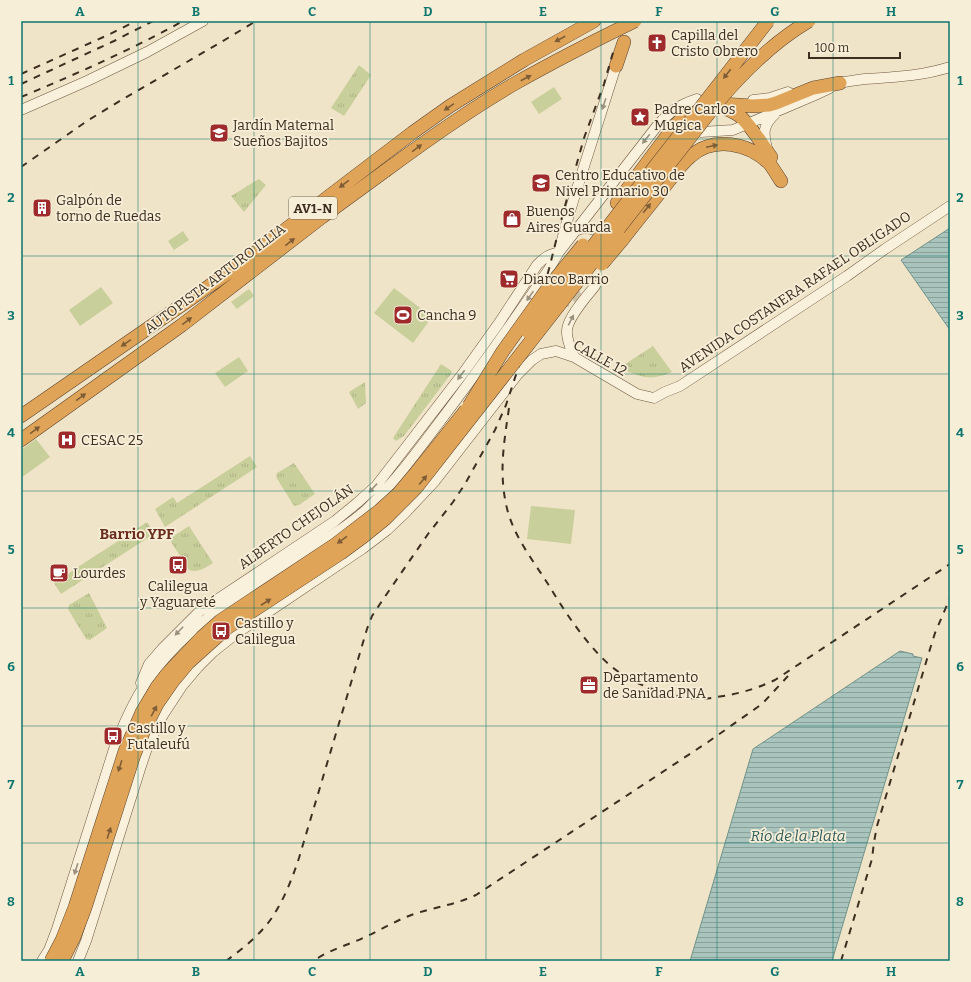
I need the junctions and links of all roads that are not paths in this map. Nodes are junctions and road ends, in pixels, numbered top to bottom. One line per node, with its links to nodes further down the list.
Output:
1 (203, 21): 11 (main road)
2 (594, 21): 30 (highway, AUTOPISTA ARTURO ILLIA / AV1-N, one-way to 30)
3 (635, 21): 32 (highway, AUTOPISTA ARTURO ILLIA / AV1-N, one-way to 3, bridge)
4 (768, 21): 29 (highway, one-way to 29, bridge)
5 (809, 21): 25 (highway, bridge)
6 (624, 42): 7 (highway)
7 (616, 66): 21 (main road, one-way to 21)
8 (950, 67): 9 (main road)
9 (840, 83): 12 (main road); 14 (highway)
10 (697, 99): 20 (main road, one-way to 20)
11 (21, 110)
12 (777, 111): 14 (main road); 16 (main road)
13 (689, 112): 29 (highway, bridge)
14 (747, 124): 15 (main road); 16 (highway)
15 (701, 132)
16 (770, 157)
17 (781, 181): 25 (highway, one-way to 17, bridge)
18 (950, 206): 28 (main road, AVENIDA COSTANERA RAFAEL OBLIGADO)
19 (591, 229): 20 (main road)
20 (575, 231): 21 (main road)
21 (559, 252): 22 (main road); 24 (main road, ALBERTO CHEJOLÁN); 27 (main road, one-way to 27)
22 (556, 275)
23 (585, 292): 26 (main road, one-way to 23)
24 (484, 344): 27 (main road); 34 (main road, ALBERTO CHEJOLÁN, one-way to 34)
25 (527, 356): 26 (main road, CALLE 12); 37 (highway, one-way to 25, bridge); 38 (main road)
26 (574, 357): 28 (main road, CALLE 12)
27 (473, 378): 31 (main road)
28 (654, 398)
29 (469, 406): 36 (highway, one-way to 36, bridge)
30 (21, 416)
31 (431, 433): 33 (main road); 34 (main road)
32 (21, 440)
33 (431, 446)
34 (135, 700): 35 (main road, one-way to 35)
35 (42, 961)
36 (51, 961)
37 (62, 961)
38 (78, 961)

